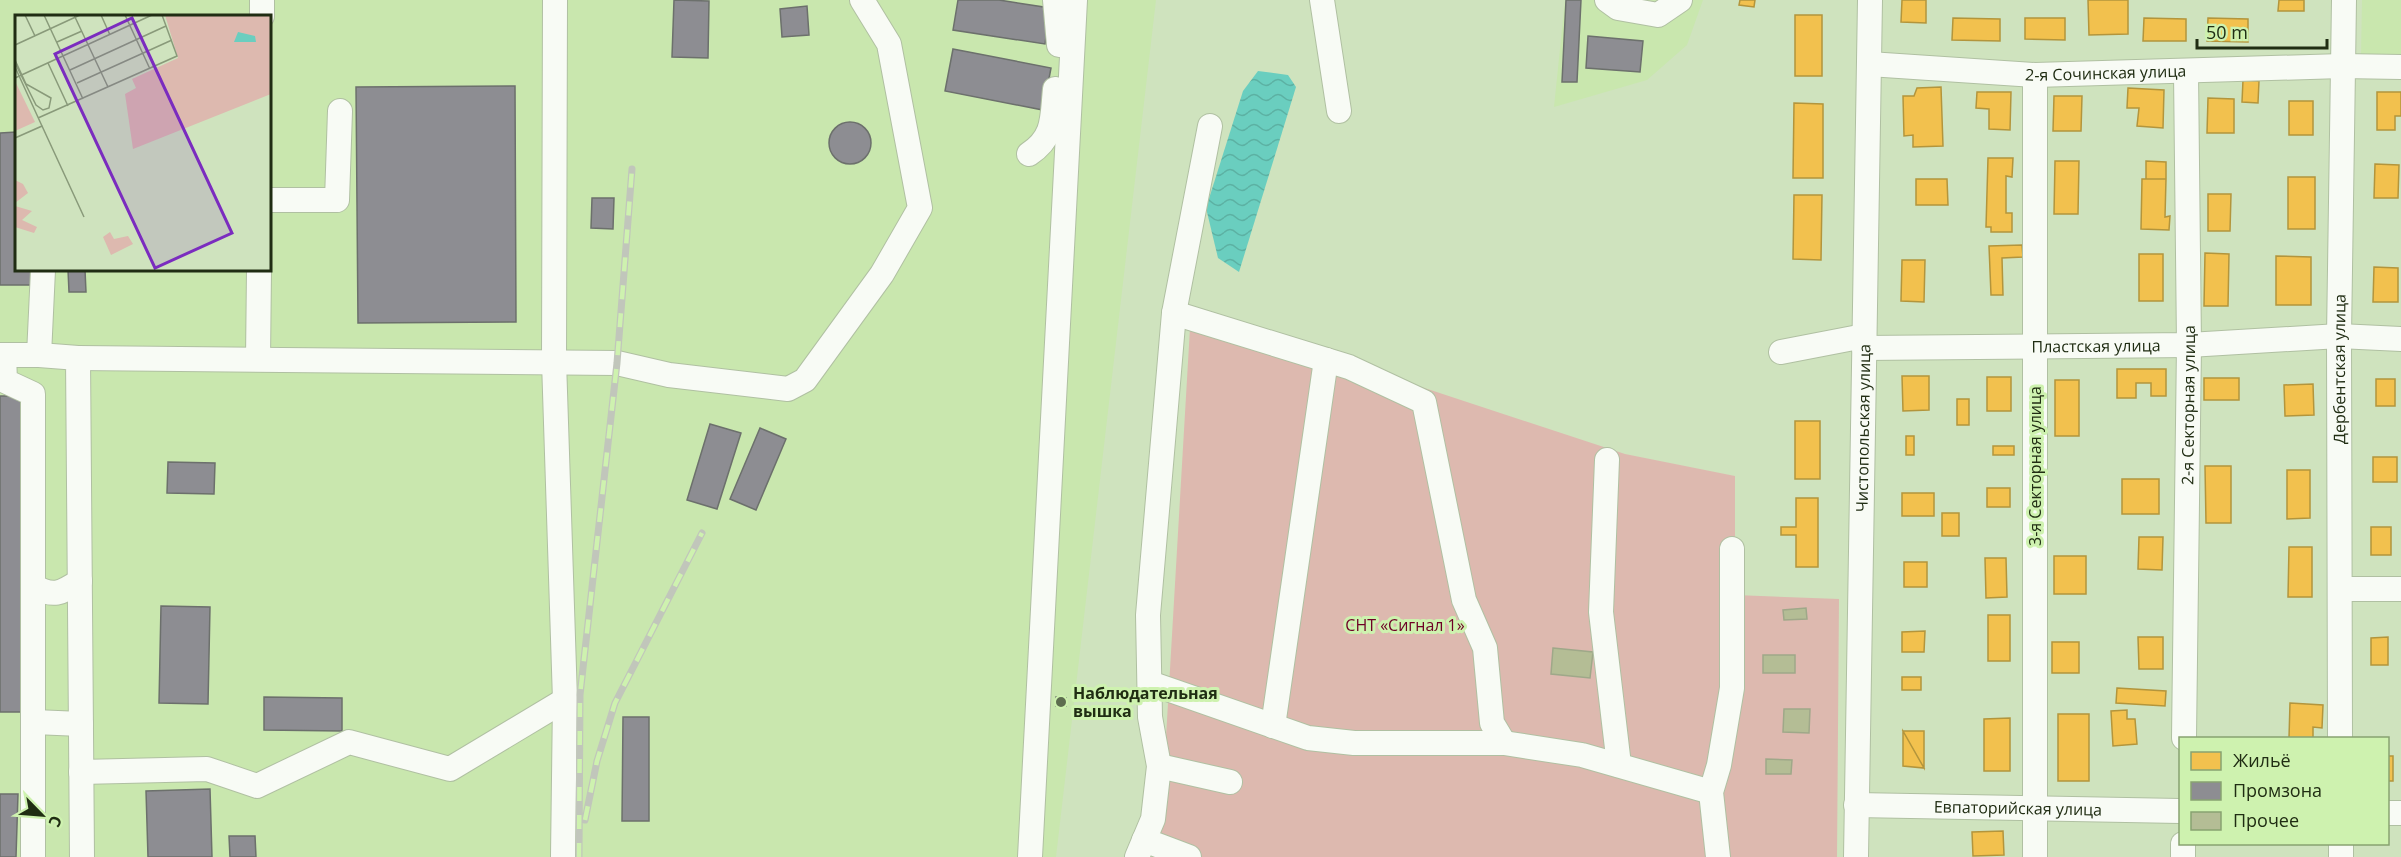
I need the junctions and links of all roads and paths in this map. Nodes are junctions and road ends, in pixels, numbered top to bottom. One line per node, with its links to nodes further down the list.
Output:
1 (555, 0): 34 (street)
2 (862, 0): 34 (street)
3 (1055, 0): 18 (street)
4 (1075, 0): 61 (street)
5 (1322, 0): 16 (street)
6 (1606, 0): 7 (street)
7 (1680, 0)
8 (1869, 0): 10 (street, Чистопольская улица)
9 (2344, 0): 11 (street, Дербентская улица)
10 (1869, 63): 14 (street, 2-я Сочинская улица); 25 (street, Чистопольская улица)
11 (2342, 66): 12 (street, 2-я Сочинская улица); 13 (street, 2-я Сочинская улица); 23 (street, Дербентская улица)
12 (2401, 68)
13 (2187, 72): 14 (street, 2-я Сочинская улица); 27 (street, 2-я Секторная улица)
14 (2035, 75): 26 (street, 3-я Секторная улица)
15 (340, 111): 19 (street)
16 (1339, 111)
17 (1210, 126): 22 (street)
18 (1029, 154)
19 (272, 200)
20 (43, 272): 30 (street)
21 (259, 272): 32 (street)
22 (1174, 313): 33 (street); 41 (street)
23 (2340, 336): 24 (street, Пластская улица); 27 (street, Пластская улица); 39 (street, Дербентская улица)
24 (2401, 339)
25 (1864, 342): 26 (street, Пластская улица); 28 (street, Пластская улица); 54 (street, Чистопольская улица)
26 (2035, 345): 27 (street, Пластская улица); 55 (street, 3-я Секторная улица)
27 (2189, 345): 46 (street, 2-я Секторная улица)
28 (1781, 352)
29 (2, 355): 30 (street); 38 (street)
30 (39, 355): 31 (street)
31 (78, 358): 32 (street); 37 (street)
32 (258, 358): 34 (street)
33 (1326, 360): 45 (street); 48 (street)
34 (554, 361): 42 (street)
35 (1607, 460): 49 (street)
36 (1732, 549): 53 (street)
37 (80, 580): 38 (street); 44 (street)
38 (33, 586): 43 (street)
39 (2341, 589): 40 (street); 47 (street, Дербентская улица)
40 (2401, 589)
41 (1150, 683): 45 (street); 50 (street)
42 (565, 700): 51 (street); 60 (street)
43 (34, 722): 44 (street); 58 (street)
44 (81, 724): 51 (street)
45 (1273, 726): 48 (street)
46 (2184, 737)
47 (2340, 737)
48 (1504, 743): 49 (street)
49 (1619, 765): 53 (street)
50 (1159, 766): 52 (street); 57 (street)
51 (81, 772): 59 (street)
52 (1230, 782)
53 (1711, 792): 63 (street)
54 (1856, 805): 55 (street, Евпаторийская улица); 64 (street, Чистопольская улица)
55 (2036, 809): 56 (street, Евпаторийская улица); 65 (street, 3-я Секторная улица)
56 (2179, 811)
57 (1140, 848): 62 (street)
58 (33, 857)
59 (82, 857)
60 (562, 857)
61 (1030, 857)
62 (1189, 857)
63 (1718, 857)
64 (1856, 857)
65 (2035, 857)

